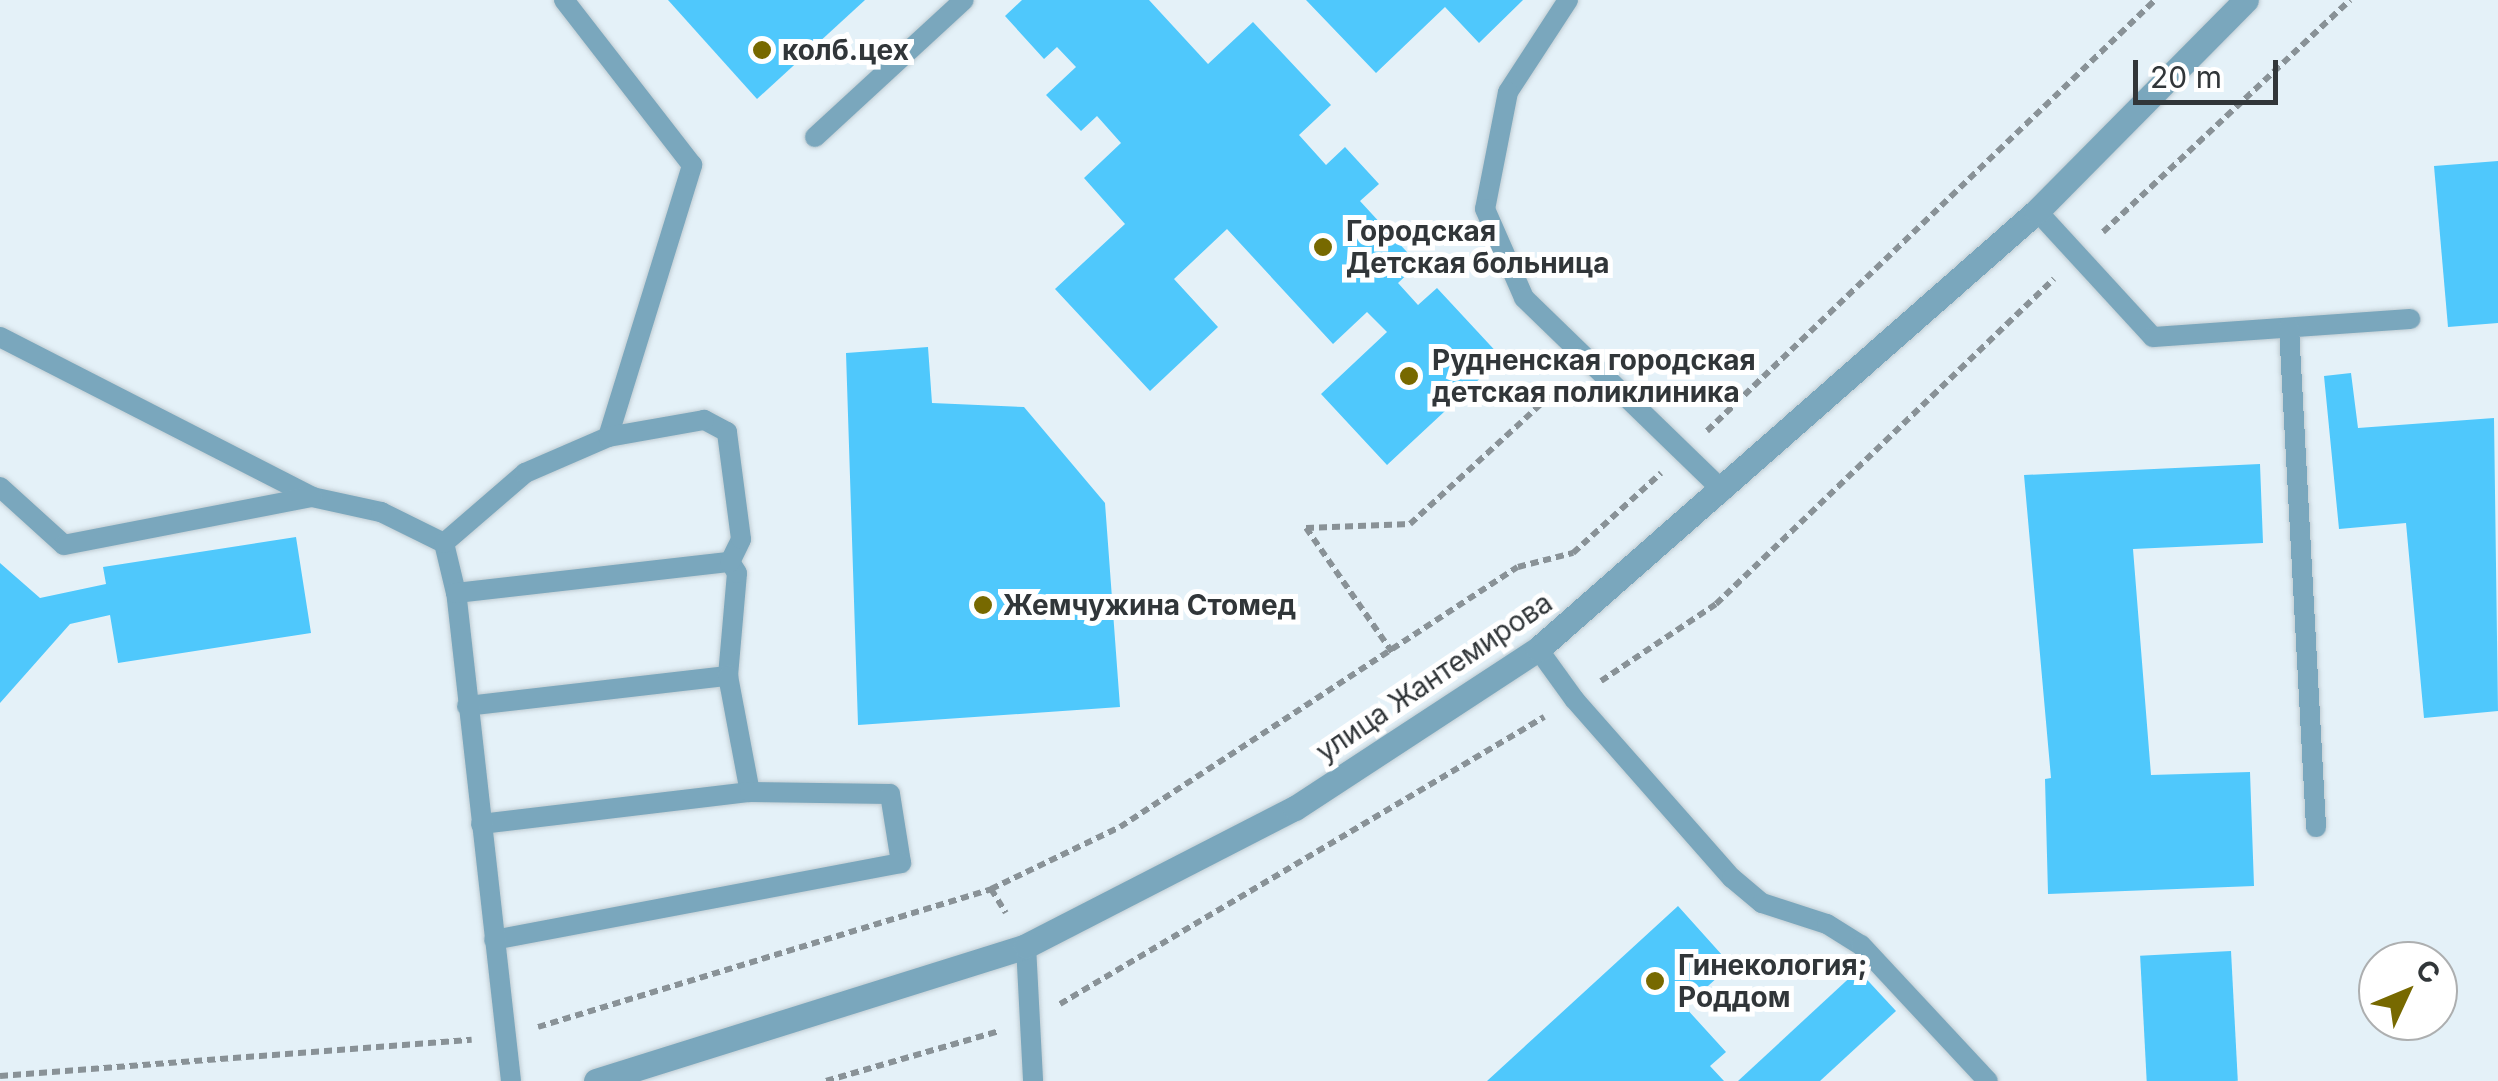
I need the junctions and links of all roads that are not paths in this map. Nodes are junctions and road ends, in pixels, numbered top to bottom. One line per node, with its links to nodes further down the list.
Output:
1 (564, 0): 10 (lane)
2 (964, 0): 5 (lane)
3 (1568, 0): 12 (lane)
4 (2246, 0): 6 (street, улица Жантемирова)
5 (815, 137)
6 (2037, 211): 8 (lane); 12 (street, улица Жантемирова)
7 (2410, 319): 8 (lane)
8 (2289, 328): 22 (lane)
9 (0, 338): 13 (lane)
10 (608, 437): 14 (lane); 15 (lane)
11 (0, 487): 13 (lane)
12 (1723, 491): 17 (street, улица Жантемирова)
13 (312, 498): 14 (lane)
14 (444, 543): 16 (lane)
15 (730, 562): 16 (lane); 18 (lane)
16 (456, 593): 19 (lane)
17 (1538, 649): 24 (street, улица Жантемирова); 28 (lane)
18 (728, 676): 19 (lane); 20 (lane)
19 (467, 706): 21 (lane)
20 (750, 792): 21 (lane); 23 (lane)
21 (481, 824): 23 (lane)
22 (2316, 827)
23 (494, 940): 25 (lane)
24 (1026, 946): 26 (street, улица Жантемирова); 27 (lane)
25 (511, 1081)
26 (596, 1081)
27 (1033, 1081)
28 (1988, 1081)

